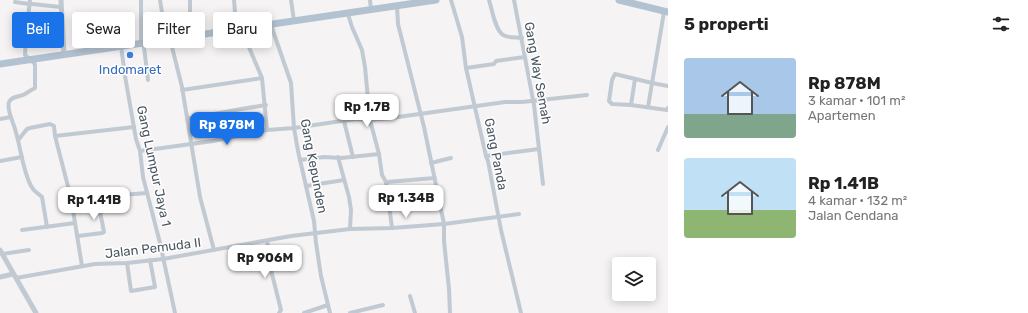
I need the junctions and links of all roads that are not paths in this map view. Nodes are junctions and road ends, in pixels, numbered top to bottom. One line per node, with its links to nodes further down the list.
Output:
1 (61, 0): 17 (street)
2 (141, 0): 28 (street)
3 (160, 0): 19 (street)
4 (190, 0): 20 (street)
5 (234, 0): 21 (street)
6 (291, 0): 24 (street)
7 (370, 0): 18 (street)
8 (436, 0): 15 (main road)
9 (451, 0): 38 (street, Gang Panda)
10 (489, 0): 27 (street)
11 (514, 0): 27 (street, Gang Way Semah)
12 (619, 0): 22 (main road)
13 (14, 2): 14 (street)
14 (30, 2): 17 (street); 36 (street)
15 (409, 2): 16 (main road)
16 (397, 6): 18 (main road); 52 (street)
17 (61, 7): 34 (street)
18 (371, 10): 23 (main road)
19 (163, 12)
20 (190, 12)
21 (235, 12)
22 (666, 12): 42 (street)
23 (348, 14): 24 (main road); 56 (street)
24 (294, 21): 25 (main road)
25 (272, 25)
26 (272, 28): 60 (street, Gang Kepunden)
27 (522, 38): 35 (street, Gang Way Semah)
28 (141, 43): 29 (main road); 41 (street)
29 (135, 44)
30 (108, 48): 34 (main road)
31 (122, 48): 58 (street, Gang Lumpur Jaya 1)
32 (171, 48): 44 (street)
33 (249, 48): 39 (street)
34 (64, 54): 36 (main road)
35 (525, 57): 38 (street); 46 (street, Gang Way Semah)
36 (30, 60): 37 (main road); 53 (street)
37 (0, 64)
38 (466, 68): 49 (street, Gang Panda)
39 (262, 78): 44 (street); 47 (street)
40 (635, 79): 42 (street); 48 (street); 48 (street)
41 (148, 80)
42 (652, 84): 43 (street); 50 (street)
43 (668, 86)
44 (182, 90): 55 (street)
45 (588, 95): 46 (street)
46 (533, 100): 49 (street); 65 (street, Gang Way Semah)
47 (266, 105): 55 (street); 61 (street)
48 (631, 105): 50 (street)
49 (476, 107): 52 (street); 69 (street, Gang Panda)
50 (648, 107): 51 (street)
51 (668, 108)
52 (421, 114): 56 (street); 76 (street)
53 (11, 117): 54 (street); 63 (street)
54 (0, 119)
55 (187, 119): 64 (street)
56 (370, 120): 57 (street); 68 (street)
57 (344, 121): 60 (street); 72 (street)
58 (134, 127): 62 (street); 67 (street, Gang Lumpur Jaya 1)
59 (668, 127): 66 (street)
60 (294, 128): 61 (street); 74 (street, Gang Kepunden)
61 (267, 130): 64 (street)
62 (55, 136): 63 (street); 84 (street)
63 (19, 139): 70 (street)
64 (191, 144): 67 (street); 97 (street)
65 (539, 149): 69 (street); 80 (street, Gang Way Semah)
66 (658, 150)
67 (140, 151): 82 (street, Gang Lumpur Jaya 1)
68 (379, 154): 72 (street); 79 (street)
69 (486, 156): 86 (street, Gang Panda)
70 (22, 157): 75 (street); 89 (street)
71 (338, 157): 72 (street); 74 (street); 78 (street)
72 (353, 157)
73 (451, 158): 76 (street)
74 (300, 160): 81 (street, Gang Kepunden)
75 (0, 161)
76 (431, 163): 77 (street)
77 (435, 178): 79 (street); 88 (street)
78 (344, 180): 81 (street); 91 (street)
79 (386, 182): 90 (street)
80 (543, 184)
81 (306, 186): 93 (street, Gang Kepunden)
82 (147, 193): 83 (street); 99 (street, Gang Lumpur Jaya 1)
83 (97, 196): 84 (street); 94 (street)
84 (71, 199): 87 (street)
85 (519, 214): 86 (street, Jalan Pemuda II)
86 (498, 216): 88 (street, Jalan Pemuda II); 117 (street, Gang Panda)
87 (75, 223): 89 (street); 94 (street)
88 (444, 224): 90 (street, Jalan Pemuda II); 116 (street)
89 (47, 227): 92 (street)
90 (392, 228): 91 (street, Jalan Pemuda II)
91 (350, 229): 93 (street, Jalan Pemuda II)
92 (22, 230)
93 (316, 233): 95 (street, Jalan Pemuda II); 106 (street, Gang Kepunden)
94 (78, 236): 102 (street)
95 (267, 241): 97 (street, Jalan Pemuda II); 111 (street)
96 (29, 250): 98 (street)
97 (214, 250): 99 (street, Jalan Pemuda II)
98 (1, 252): 103 (street)
99 (163, 259): 100 (street, Jalan Pemuda II); 110 (street, Gang Lumpur Jaya 1)
100 (150, 260): 101 (street, Jalan Pemuda II); 101 (street)
101 (127, 264): 102 (street, Jalan Pemuda II)
102 (82, 266): 103 (street, Jalan Pemuda II)
103 (14, 276): 104 (street); 109 (street)
104 (0, 277)
105 (410, 296): 115 (street)
106 (328, 305): 112 (street); 113 (street, Gang Kepunden)
107 (382, 305): 108 (street)
108 (371, 311): 114 (street)
109 (36, 313)
110 (175, 313)
111 (279, 313)
112 (304, 313)
113 (330, 313)
114 (350, 313)
115 (415, 313)
116 (450, 313)
117 (522, 313)

